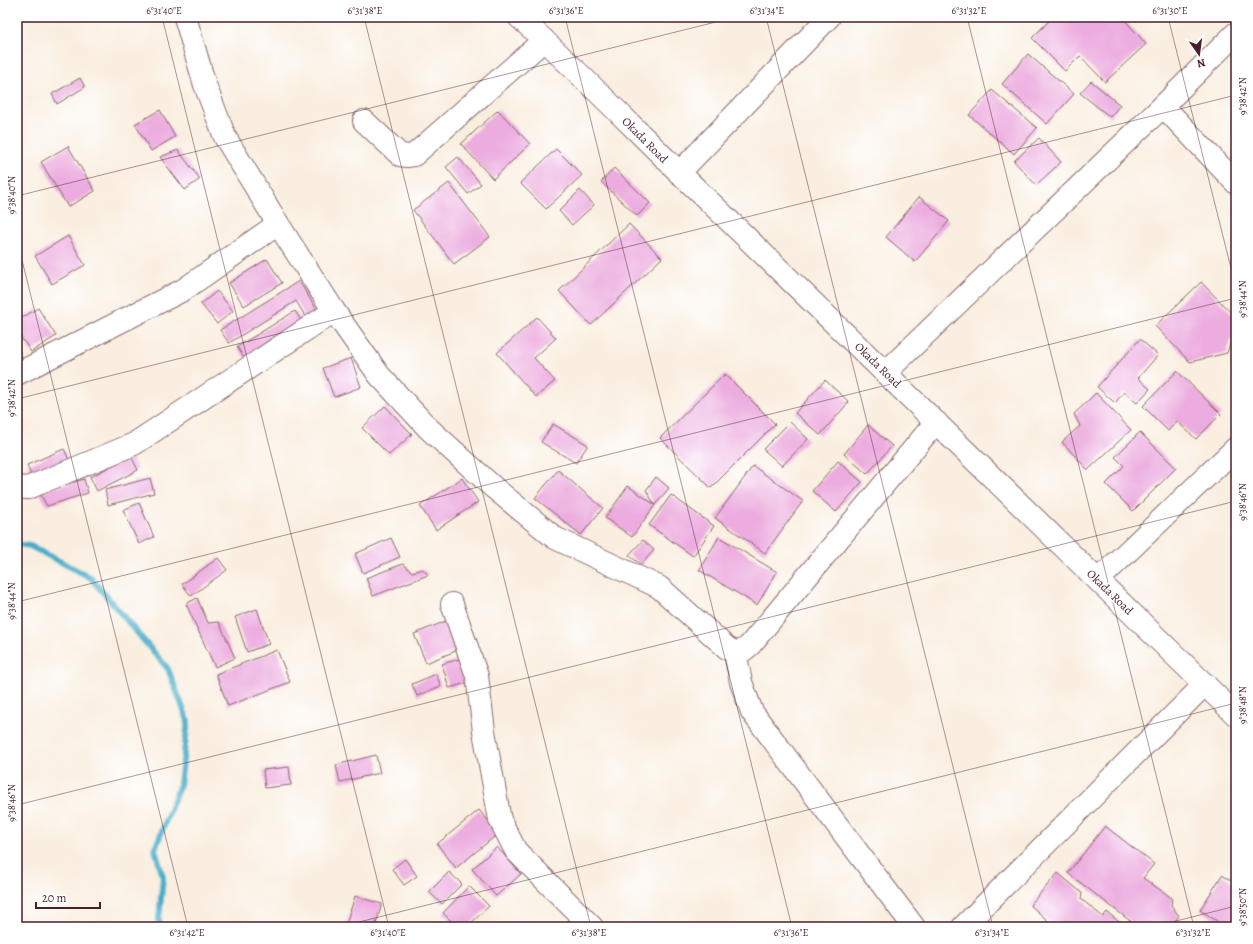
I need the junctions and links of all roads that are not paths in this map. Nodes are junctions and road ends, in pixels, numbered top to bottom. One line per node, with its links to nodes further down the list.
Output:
1 (185, 17): 10 (street)
2 (519, 17): 5 (street, Okada Road)
3 (829, 17): 8 (street)
4 (1236, 34): 6 (street)
5 (544, 40): 7 (street); 8 (street, Okada Road)
6 (1163, 106): 9 (street); 12 (street)
7 (364, 120)
8 (679, 173): 12 (street, Okada Road)
9 (1236, 183)
10 (278, 224): 11 (street); 13 (street)
11 (334, 310): 16 (street); 19 (street)
12 (886, 372): 14 (street, Okada Road)
13 (17, 374)
14 (936, 422): 17 (street, Okada Road); 19 (street)
15 (1236, 448): 17 (street)
16 (17, 487)
17 (1098, 580): 20 (street, Okada Road)
18 (452, 604): 22 (street)
19 (735, 652): 23 (street)
20 (1205, 684): 21 (street, Okada Road); 24 (street)
21 (1236, 715)
22 (592, 927)
23 (914, 927)
24 (963, 927)

